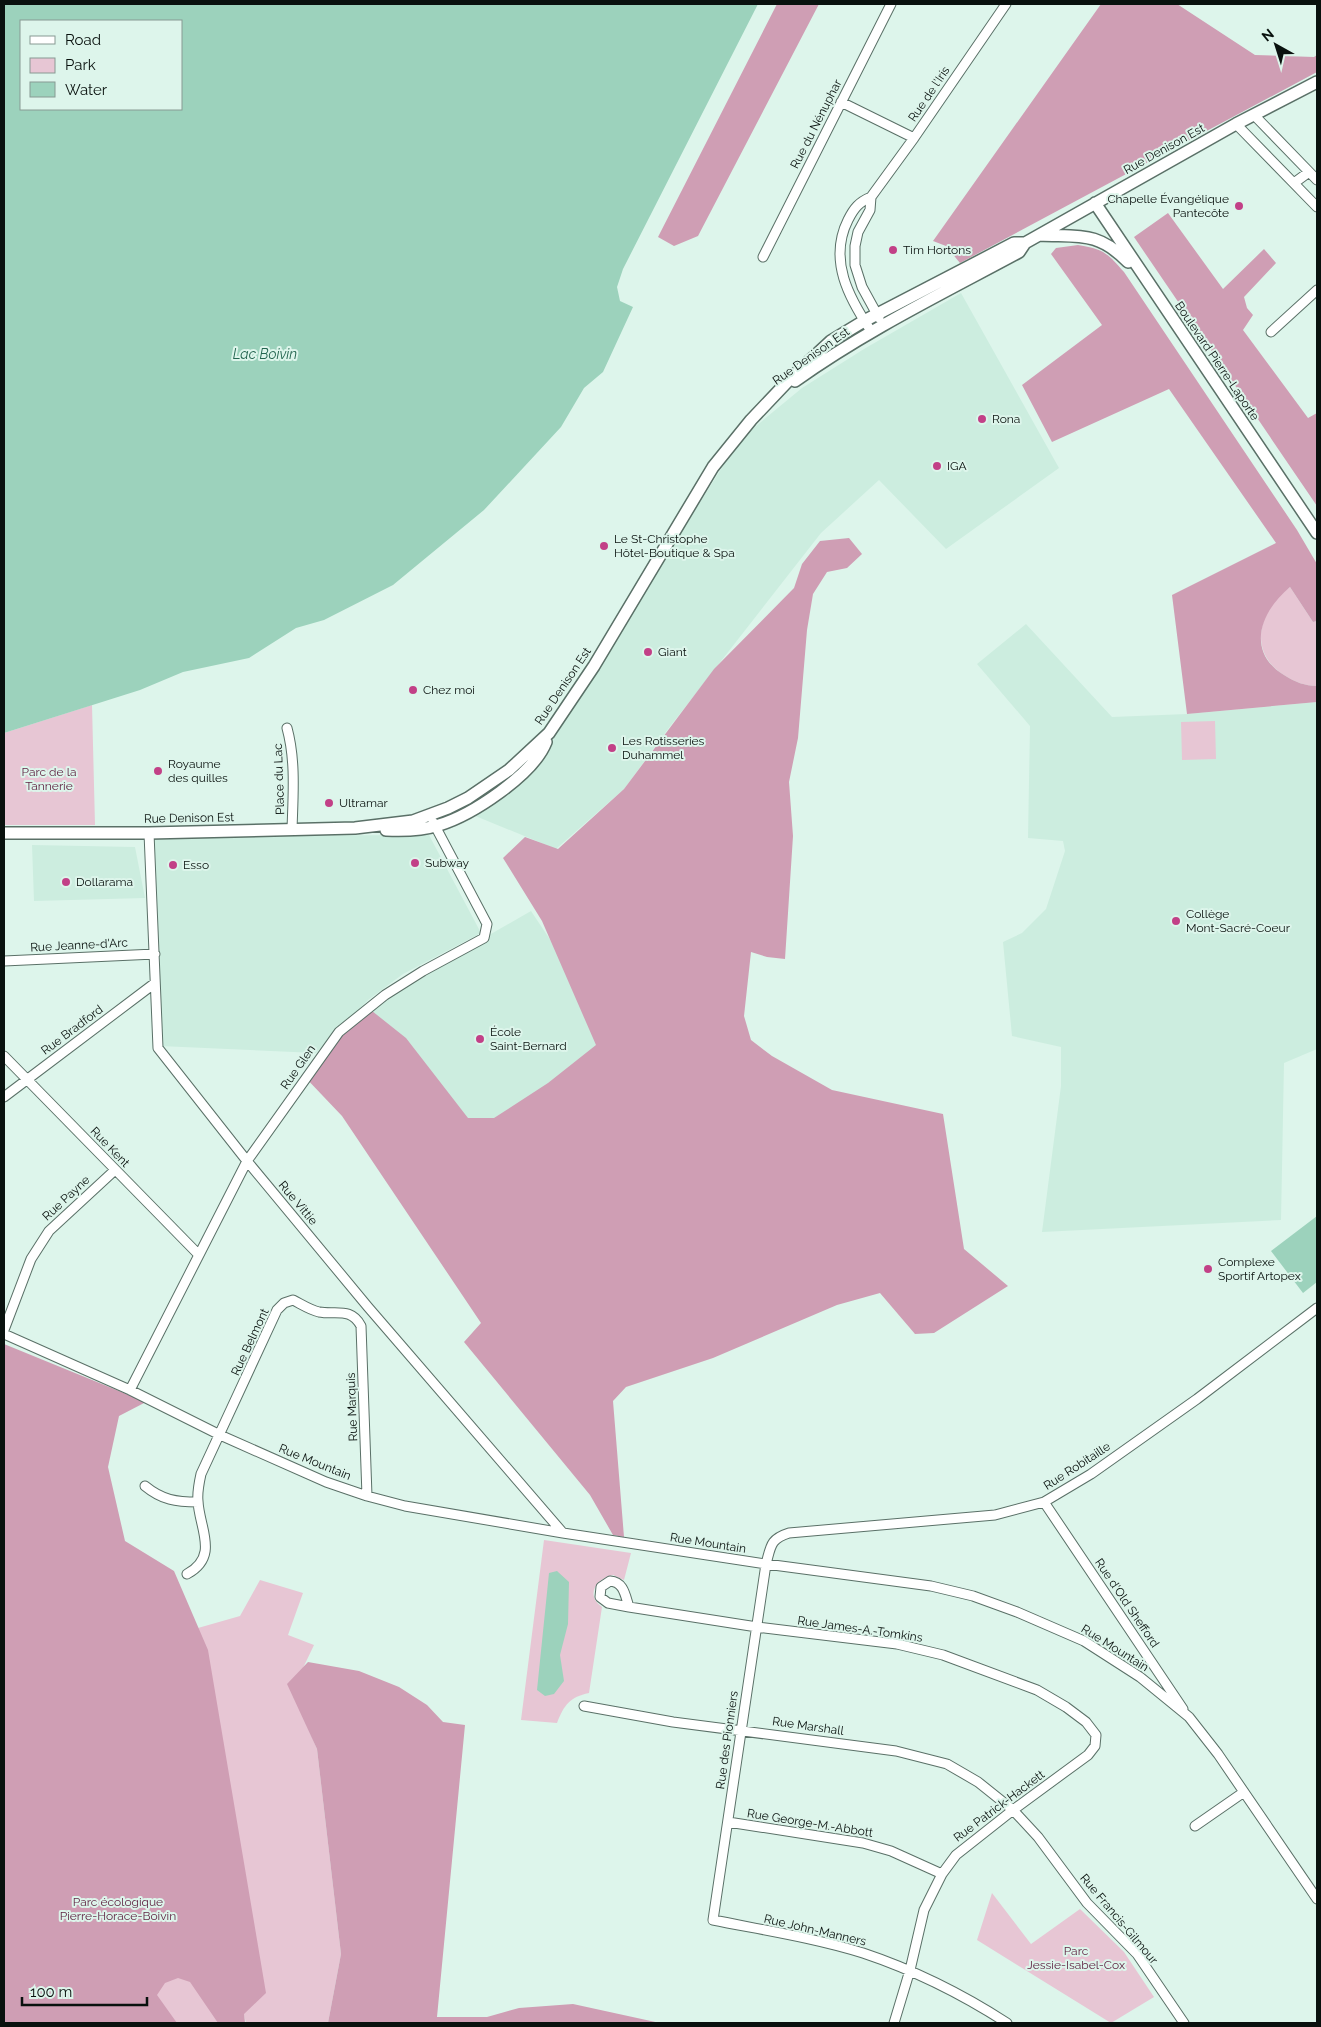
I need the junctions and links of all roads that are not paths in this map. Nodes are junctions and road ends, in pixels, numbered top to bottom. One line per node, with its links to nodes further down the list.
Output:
1 (891, 4): 4 (street, Rue du Nénuphar)
2 (1006, 4): 7 (street, Rue de l'Iris)
3 (1317, 82): 5 (main road, Rue Denison Est)
4 (841, 102): 7 (street); 16 (street, Rue du Nénuphar)
5 (1254, 115): 6 (main road, Rue Denison Est); 8 (street)
6 (1236, 124): 10 (street); 12 (main road, Rue Denison Est)
7 (914, 138): 11 (street, Rue de l'Iris)
8 (1309, 172): 9 (street); 10 (street)
9 (1317, 180)
10 (1294, 183): 13 (street)
11 (872, 197): 17 (street, Rue de l'Iris); 19 (street, Rue de l'Iris)
12 (1095, 203): 14 (main road, Rue Denison Est); 18 (main road, Boulevard Pierre-Laporte)
13 (1317, 207)
14 (1039, 235): 15 (main road, Rue Denison Est); 18 (main road)
15 (1025, 243): 21 (main road, Rue Denison Est); 23 (main road, Rue Denison Est)
16 (763, 257)
17 (857, 276): 19 (street); 21 (street, Rue de l'Iris)
18 (1144, 277): 27 (main road, Boulevard Pierre-Laporte)
19 (843, 278): 22 (street, Rue de l'Iris)
20 (1317, 290): 25 (street)
21 (877, 314): 22 (main road, Rue Denison Est); 23 (street, Rue de l'Iris)
22 (864, 321): 24 (street, Rue de l'Iris); 26 (main road, Rue Denison Est)
23 (882, 326): 24 (main road, Rue Denison Est)
24 (871, 331): 26 (main road, Rue Denison Est)
25 (1271, 332)
26 (769, 403): 29 (main road, Rue Denison Est)
27 (1317, 533)
28 (287, 728): 33 (street, Place du Lac)
29 (549, 734): 30 (main road, Rue Denison Est); 31 (main road)
30 (429, 815): 31 (street, Rue Glen); 32 (main road, Rue Denison Est)
31 (435, 826): 32 (main road); 42 (street, Rue Glen)
32 (355, 828): 33 (main road, Rue Denison Est)
33 (292, 830): 35 (main road, Rue Denison Est)
34 (4, 833): 35 (main road, Rue Denison Est)
35 (149, 833): 36 (street, Rue Vittie)
36 (155, 954): 37 (street, Rue Jeanne-d'Arc); 38 (street, Rue Vittie)
37 (4, 961)
38 (155, 984): 40 (street, Rue Bradford); 42 (street, Rue Vittie)
39 (4, 1056): 40 (street, Rue Kent)
40 (27, 1080): 41 (street, Rue Bradford); 43 (street, Rue Kent)
41 (4, 1097)
42 (247, 1161): 44 (street, Rue Glen); 54 (street, Rue Vittie)
43 (115, 1170): 44 (street, Rue Kent); 47 (street, Rue Payne)
44 (199, 1255): 48 (street, Rue Glen)
45 (1317, 1308): 53 (street, Rue Robitaille)
46 (357, 1318): 49 (street, Rue Belmont); 51 (street, Rue Marquis)
47 (4, 1332): 48 (street, Rue Mountain)
48 (130, 1390): 49 (street, Rue Mountain)
49 (220, 1434): 51 (street, Rue Mountain); 52 (street, Rue Belmont)
50 (145, 1486): 52 (street)
51 (367, 1496): 54 (street, Rue Mountain)
52 (198, 1502): 56 (street, Rue Belmont)
53 (1044, 1502): 55 (street, Rue Robitaille); 60 (street, Rue d'Old Shefford)
54 (563, 1533): 55 (street, Rue Mountain)
55 (766, 1564): 58 (street, Rue des Pionniers); 60 (street, Rue Mountain)
56 (186, 1574)
57 (630, 1606): 58 (street, Rue James-A.-Tomkins)
58 (757, 1627): 61 (street, Rue des Pionniers); 62 (street, Rue James-A.-Tomkins)
59 (584, 1706): 61 (street, Rue Marshall)
60 (1189, 1717): 63 (street, Rue Mountain)
61 (741, 1729): 64 (street, Rue Marshall); 65 (street, Rue des Pionniers)
62 (1096, 1734): 64 (street, Rue Patrick-Hackett)
63 (1244, 1792): 66 (street); 68 (street, Rue Mountain)
64 (1013, 1810): 67 (street, Rue Patrick-Hackett); 73 (street, Rue Francis-Gilmour)
65 (728, 1822): 67 (street, Rue George-M.-Abbott); 69 (street, Rue des Pionniers)
66 (1195, 1826)
67 (942, 1874): 70 (street, Rue Patrick-Hackett)
68 (1317, 1898)
69 (713, 1920): 70 (street, Rue John-Manners)
70 (910, 1970): 71 (street, Rue Patrick-Hackett); 72 (street)
71 (894, 2023)
72 (1008, 2023)
73 (1184, 2023)

